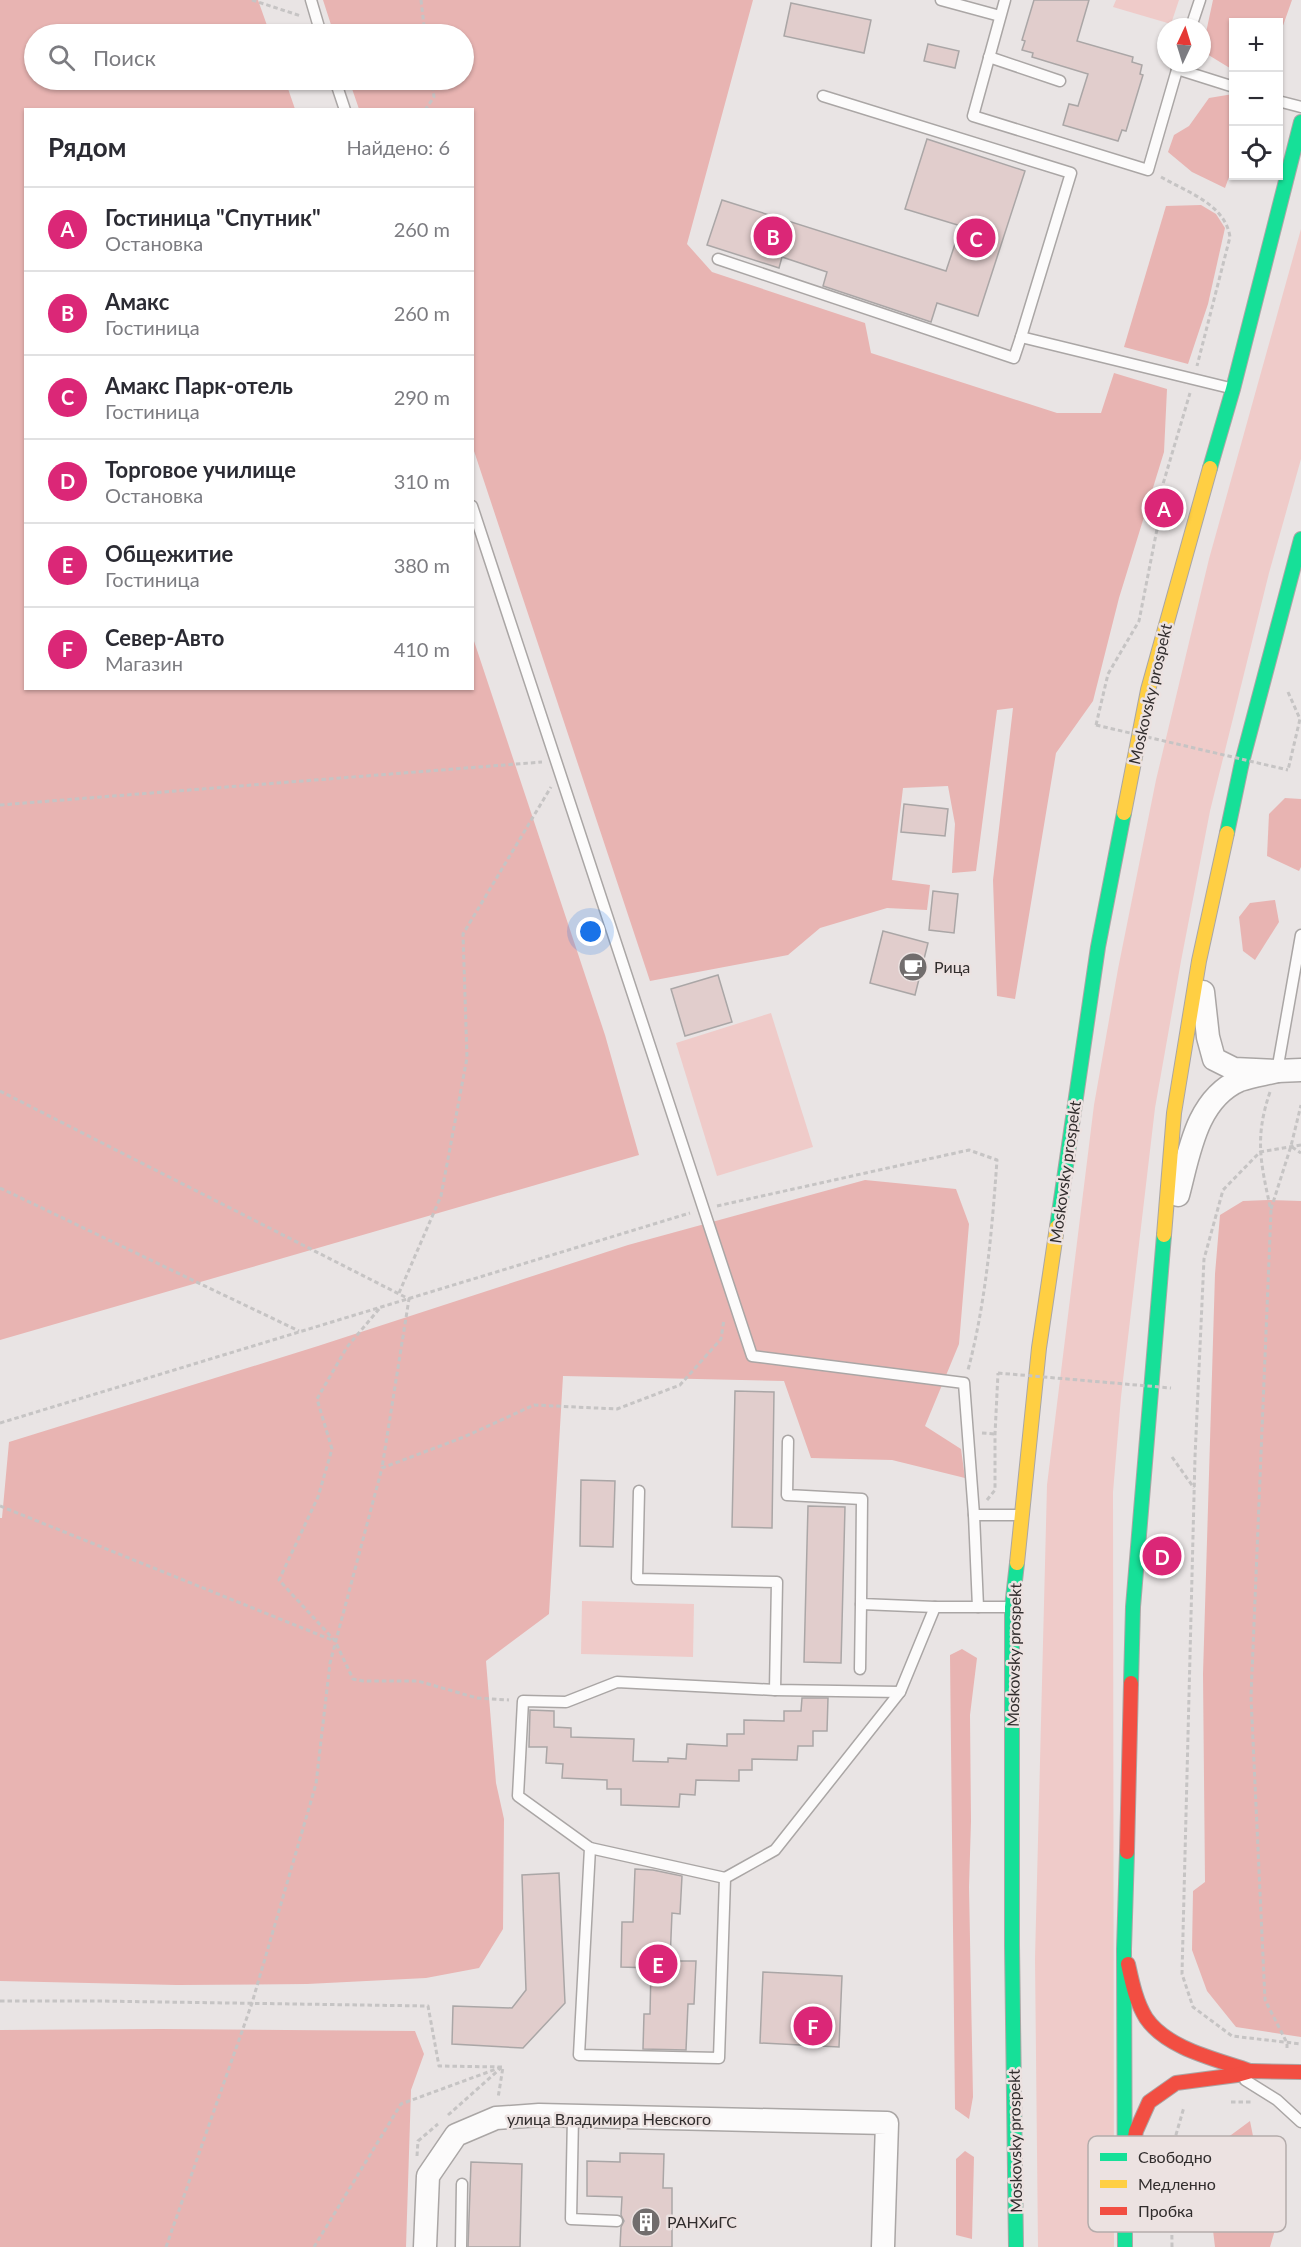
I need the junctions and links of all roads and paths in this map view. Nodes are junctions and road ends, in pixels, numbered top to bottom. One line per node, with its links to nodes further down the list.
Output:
1 (252, 0): 9 (path)
2 (310, 0): 9 (lane)
3 (421, 0): 11 (path)
4 (941, 0): 7 (lane)
5 (1005, 0): 7 (lane)
6 (1200, 0): 8 (lane)
7 (1000, 16): 12 (lane)
8 (1194, 18)
9 (317, 21): 10 (lane)
10 (318, 24)
11 (424, 24)
12 (989, 57): 15 (lane); 25 (lane)
13 (1176, 72): 25 (lane)
14 (1194, 72): 16 (lane)
15 (1060, 81)
16 (1229, 85)
17 (338, 90): 22 (lane)
18 (433, 90): 23 (path)
19 (823, 96): 27 (lane)
20 (1283, 102): 21 (lane)
21 (1301, 107)
22 (344, 108)
23 (426, 108)
24 (1301, 122): 29 (main road, Moskovsky prospekt)
25 (1148, 170): 28 (path)
26 (718, 259): 27 (lane)
27 (1021, 337): 28 (lane)
28 (1194, 379): 29 (lane); 32 (path, bridge)
29 (1233, 389): 65 (main road, Moskovsky prospekt)
30 (474, 512): 33 (lane)
31 (1301, 539): 37 (main road)
32 (1288, 692)
33 (556, 761): 34 (lane); 35 (path)
34 (560, 772): 47 (lane); 50 (path)
35 (0, 805)
36 (1301, 935): 39 (lane)
37 (1199, 961): 39 (street); 49 (main road)
38 (1301, 1070): 39 (street)
39 (1277, 1071): 44 (path); 49 (street)
40 (0, 1091): 50 (path)
41 (1301, 1105): 43 (path)
42 (1301, 1145): 43 (path)
43 (1291, 1146): 44 (path); 45 (path); 48 (path)
44 (1260, 1152): 48 (path); 61 (path)
45 (1301, 1153)
46 (0, 1188): 54 (path)
47 (702, 1209): 51 (path); 55 (lane); 55 (path)
48 (1271, 1211): 80 (path)
49 (1162, 1248): 77 (main road)
50 (399, 1293): 51 (path)
51 (410, 1299): 52 (path); 60 (path)
52 (380, 1308): 54 (path); 70 (path)
53 (724, 1318): 60 (path)
54 (301, 1332): 57 (path)
55 (964, 1383): 64 (lane)
56 (1171, 1388): 64 (path, bridge)
57 (0, 1423)
58 (788, 1440): 66 (lane)
59 (1171, 1456): 61 (path)
60 (382, 1468): 70 (path)
61 (1194, 1488): 80 (path)
62 (639, 1491): 72 (lane)
63 (0, 1506): 70 (path)
64 (974, 1515): 65 (lane); 68 (lane)
65 (1022, 1515): 69 (main road, Moskovsky prospekt)
66 (861, 1604): 67 (lane); 71 (lane)
67 (935, 1607): 68 (lane); 73 (lane)
68 (978, 1607): 69 (lane)
69 (1012, 1607): 103 (main road, Moskovsky prospekt)
70 (335, 1641): 74 (path); 79 (path)
71 (860, 1670)
72 (775, 1690): 73 (lane); 74 (lane)
73 (900, 1692): 76 (lane)
74 (524, 1701): 75 (lane)
75 (590, 1848): 76 (lane); 76 (lane)
76 (725, 1878)
77 (1124, 1950): 83 (main road); 92 (main road)
78 (0, 2001): 79 (path)
79 (252, 2003): 82 (path); 98 (path)
80 (1287, 2043): 81 (path)
81 (1301, 2044)
82 (503, 2067): 90 (path); 99 (path)
83 (1251, 2071): 84 (main road); 85 (main road)
84 (1301, 2072)
85 (1237, 2075): 91 (lane); 93 (main road)
86 (1226, 2102): 87 (path)
87 (1245, 2102)
88 (1185, 2105): 94 (path)
89 (573, 2116): 90 (street, улица Владимира Невского); 96 (lane); 102 (street, улица Владимира Невского)
90 (496, 2118): 100 (street, улица Владимира Невского)
91 (1301, 2122)
92 (1125, 2136)
93 (1135, 2136)
94 (1176, 2136)
95 (462, 2184): 101 (lane)
96 (617, 2221)
97 (1172, 2232): 104 (path)
98 (166, 2247)
99 (314, 2247)
100 (424, 2247)
101 (461, 2247)
102 (883, 2247)
103 (1016, 2247)
104 (1172, 2247)

